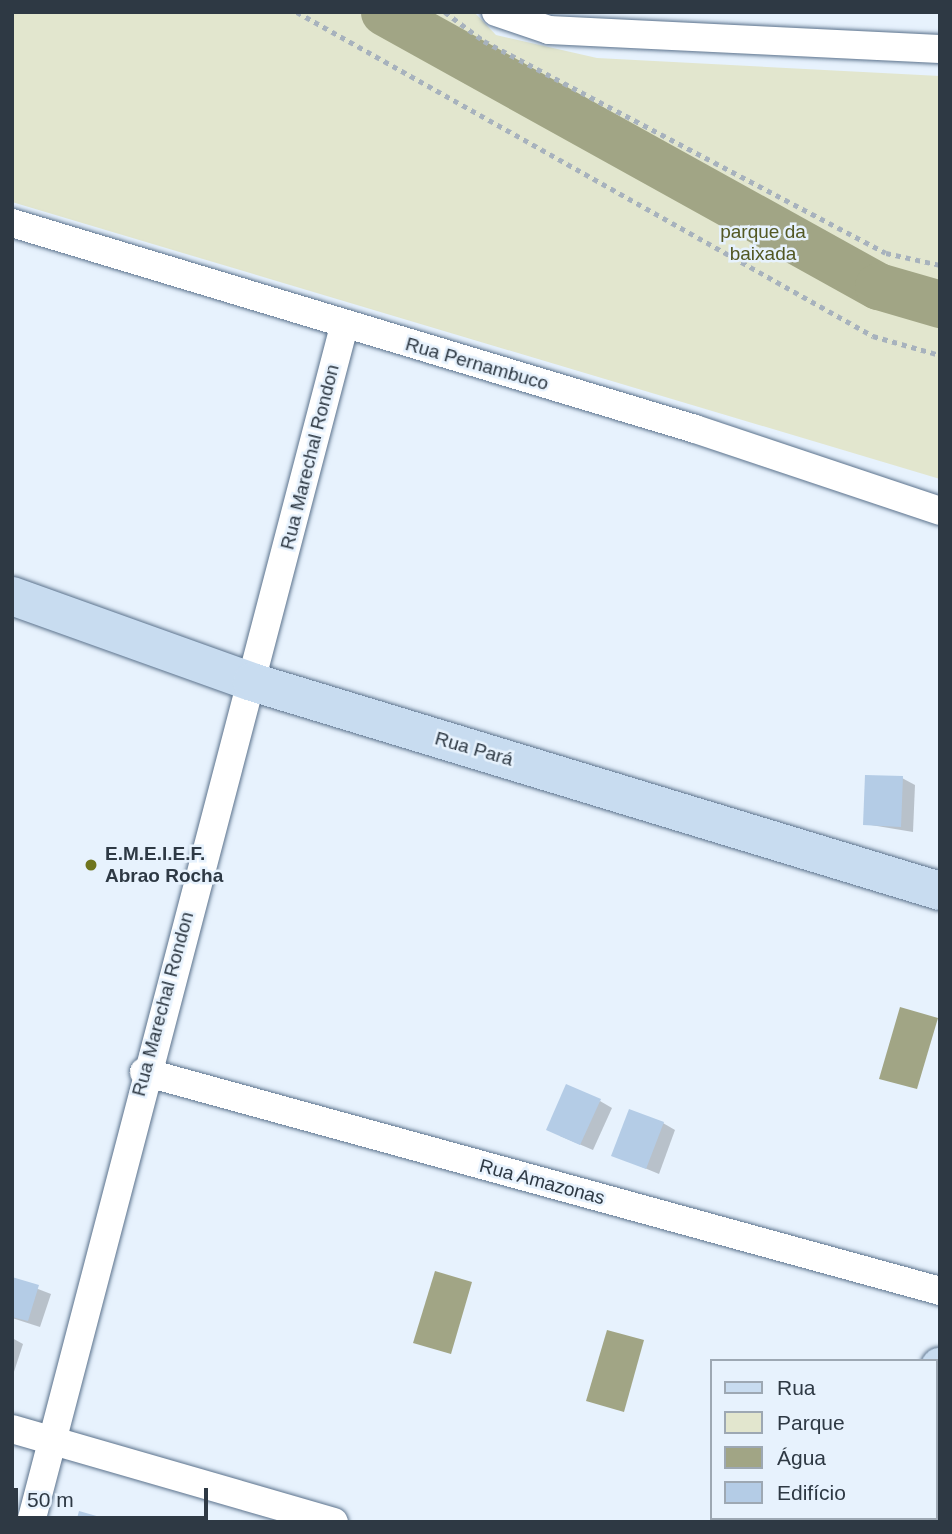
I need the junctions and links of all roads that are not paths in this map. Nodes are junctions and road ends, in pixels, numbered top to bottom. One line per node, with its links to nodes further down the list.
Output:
1 (496, 12): 2 (street)
2 (940, 49)
3 (12, 223): 4 (street, Rua Pernambuco)
4 (344, 326): 5 (street, Rua Pernambuco); 7 (street, Rua Marechal Rondon)
5 (940, 511)
6 (12, 596): 7 (street, Rua Pará)
7 (252, 682): 8 (street, Rua Pará); 9 (street, Rua Marechal Rondon)
8 (940, 891)
9 (144, 1072): 10 (street, Rua Amazonas); 12 (street, Rua Marechal Rondon)
10 (940, 1291)
11 (12, 1429): 12 (street)
12 (52, 1441): 13 (street, Rua Marechal Rondon); 14 (street)
13 (32, 1522)
14 (334, 1522)

